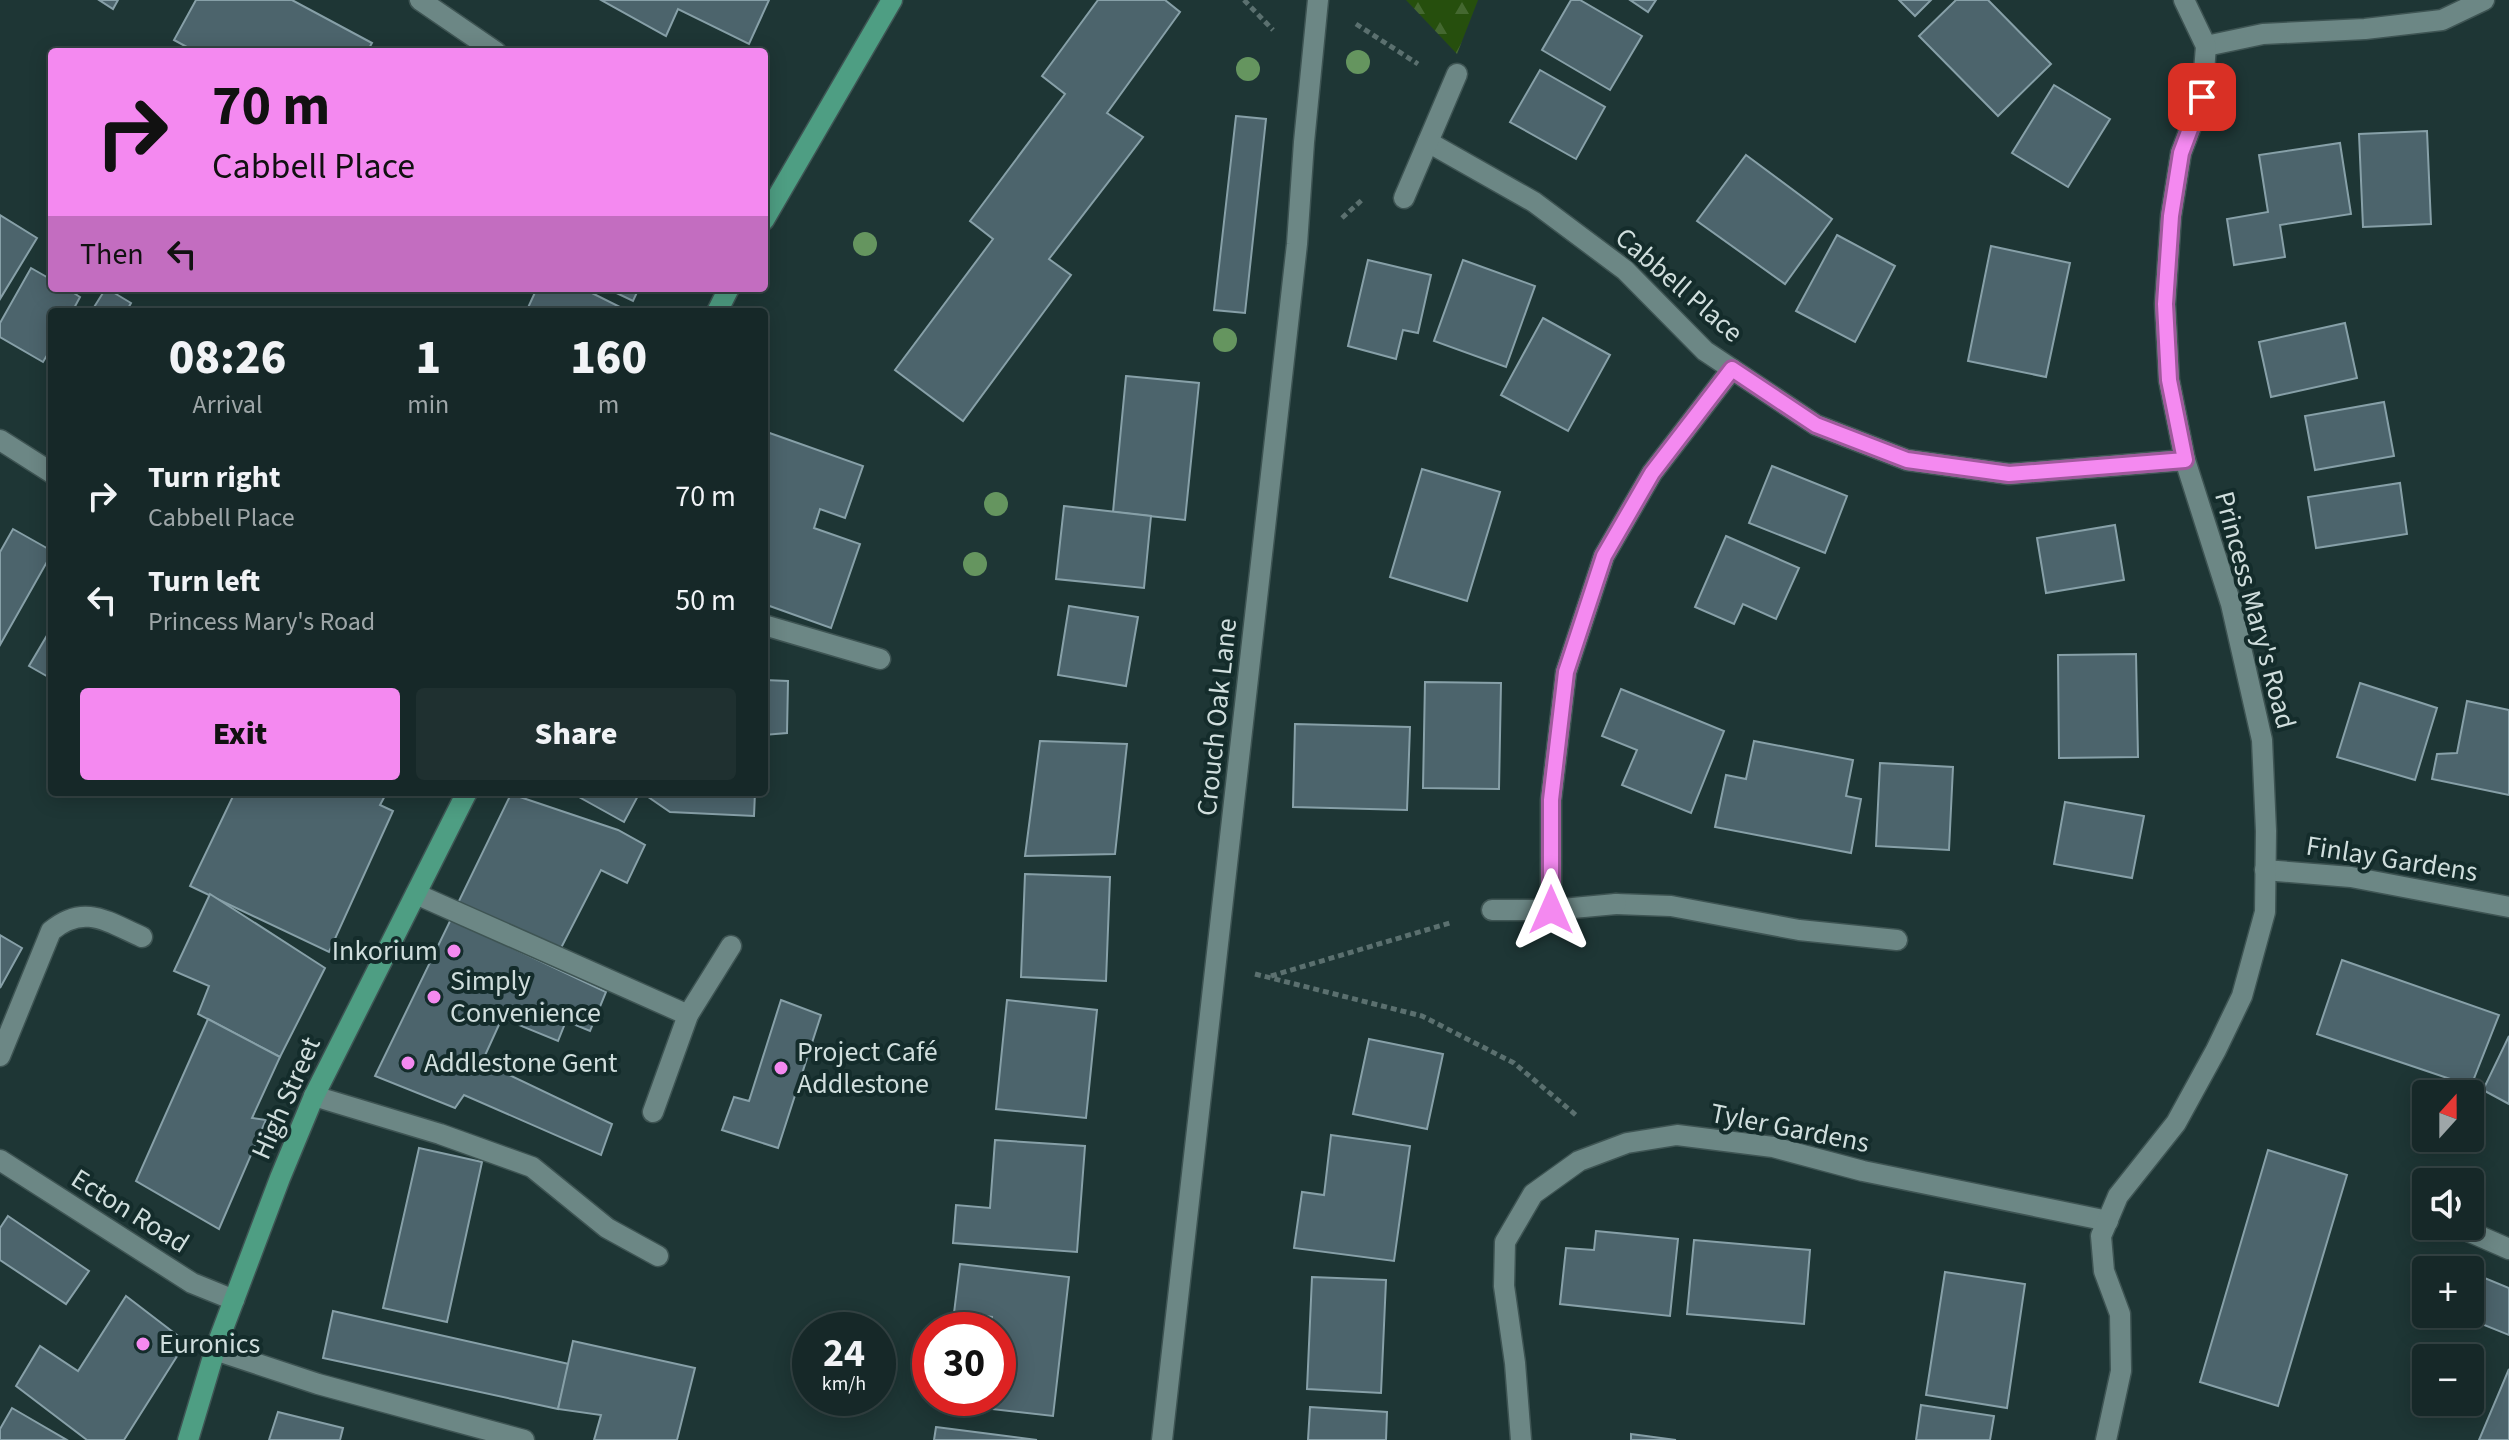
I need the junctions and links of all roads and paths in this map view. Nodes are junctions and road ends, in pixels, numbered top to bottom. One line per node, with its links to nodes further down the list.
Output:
1 (420, 0): 8 (street)
2 (892, 0): 11 (main road)
3 (1318, 0): 42 (street, Crouch Oak Lane)
4 (2184, 0): 7 (street)
5 (2484, 0): 7 (street)
6 (1355, 23): 9 (path)
7 (2206, 46): 15 (street, Princess Mary's Road)
8 (490, 48)
9 (1455, 80): 10 (street)
10 (1428, 142): 12 (street); 13 (street, Cabbell Place)
11 (770, 195)
12 (1404, 198)
13 (1732, 369): 15 (street, Cabbell Place); 24 (street)
14 (0, 440): 16 (street)
15 (2185, 460): 20 (street, Princess Mary's Road)
16 (48, 470)
17 (768, 626): 18 (street)
18 (880, 659)
19 (465, 796): 21 (main road, High Street)
20 (2265, 870): 22 (street, Finlay Gardens); 34 (street, Princess Mary's Road)
21 (416, 894): 28 (street); 30 (main road, High Street)
22 (2509, 907)
23 (1492, 910): 24 (street); 32 (path)
24 (1551, 910): 26 (street)
25 (142, 937): 29 (street)
26 (1897, 940)
27 (731, 946): 28 (street)
28 (688, 1015): 31 (street)
29 (0, 1056)
30 (314, 1096): 37 (street); 38 (main road, High Street)
31 (653, 1112)
32 (1615, 1148): 34 (street, Tyler Gardens); 43 (street, Tyler Gardens)
33 (0, 1160): 38 (street, Ecton Road)
34 (2108, 1221): 44 (street, Princess Mary's Road)
35 (2484, 1238): 36 (street)
36 (2509, 1249)
37 (658, 1256)
38 (234, 1300): 39 (main road, High Street)
39 (215, 1350): 40 (main road, High Street); 41 (street)
40 (188, 1440)
41 (524, 1440)
42 (1162, 1440)
43 (1521, 1440)
44 (2106, 1440)

